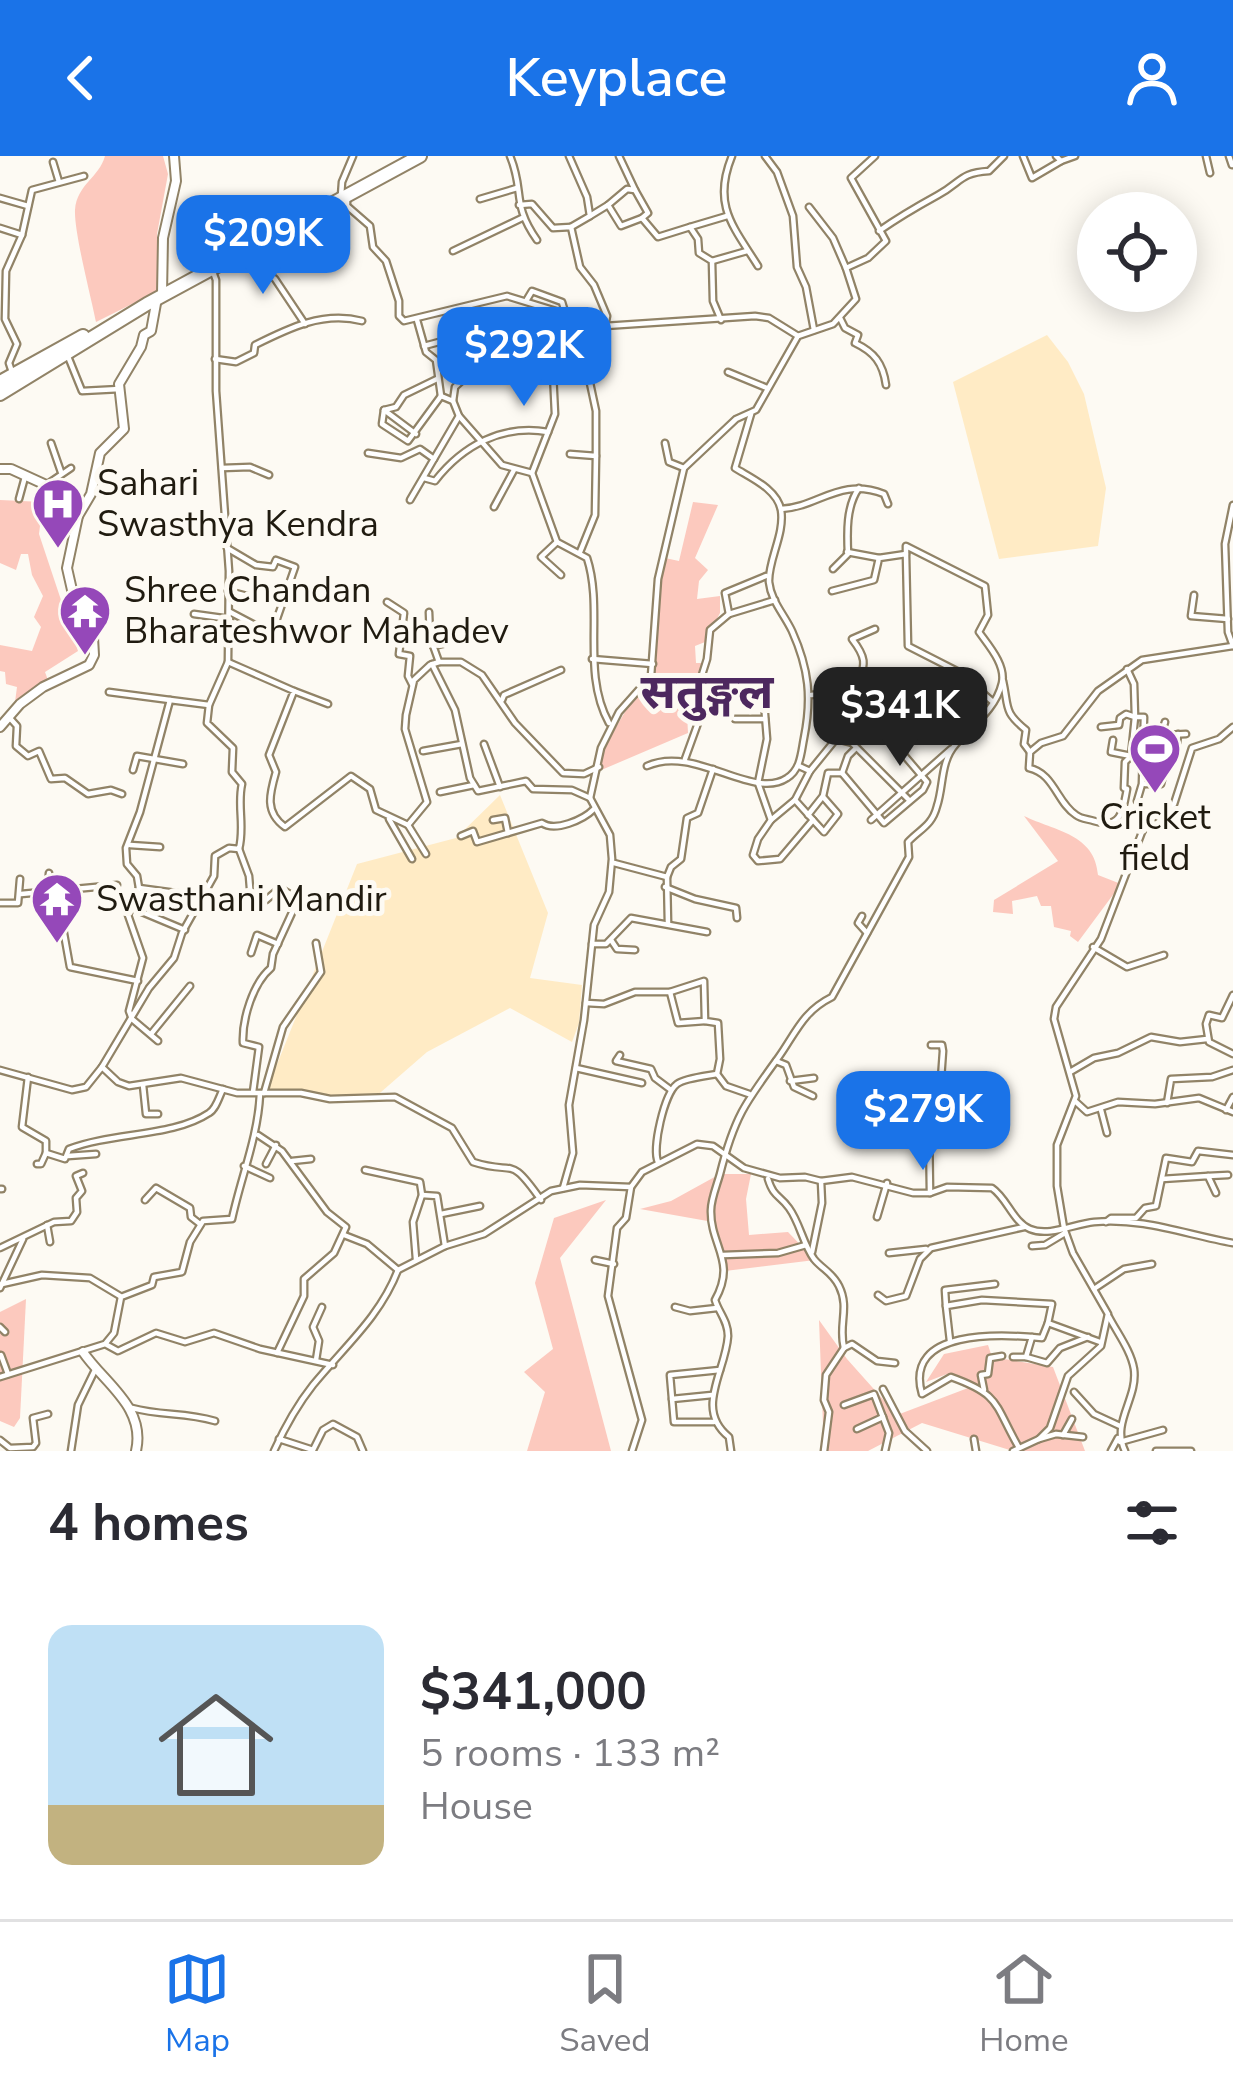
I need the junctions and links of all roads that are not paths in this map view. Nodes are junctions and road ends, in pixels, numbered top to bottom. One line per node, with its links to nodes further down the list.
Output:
1 (174, 156): 50 (street)
2 (353, 156): 24 (street)
3 (409, 156): 24 (highway)
4 (419, 156): 24 (highway)
5 (510, 156): 22 (street)
6 (569, 156): 31 (street)
7 (619, 156): 23 (street)
8 (732, 156): 32 (street)
9 (765, 156): 60 (street)
10 (875, 156): 38 (street)
11 (1004, 156): 38 (street)
12 (1023, 156): 16 (street)
13 (1075, 156): 16 (street)
14 (1205, 156): 19 (street)
15 (1229, 156): 18 (street)
16 (1059, 159)
17 (52, 162): 21 (street)
18 (1232, 165)
19 (1210, 172)
20 (84, 176): 21 (street)
21 (59, 182): 29 (street)
22 (517, 188): 26 (street); 27 (street)
23 (635, 190): 28 (street); 34 (street)
24 (350, 192): 43 (highway); 54 (street)
25 (0, 198): 29 (street)
26 (480, 200)
27 (519, 205): 33 (street); 35 (street)
28 (608, 205): 31 (street); 34 (street)
29 (28, 206): 39 (street)
30 (808, 207): 46 (street)
31 (590, 216): 35 (street)
32 (727, 216): 36 (street); 41 (street)
33 (522, 218): 40 (street); 42 (street)
34 (642, 218): 36 (street)
35 (571, 227): 59 (street)
36 (690, 227): 44 (street)
37 (0, 228): 39 (street)
38 (880, 231): 46 (street)
39 (22, 235): 70 (street)
40 (537, 240)
41 (748, 250): 44 (street); 45 (street)
42 (453, 251)
43 (244, 252): 47 (highway); 58 (street)
44 (712, 261): 55 (street)
45 (758, 266)
46 (846, 268): 53 (street)
47 (212, 269): 50 (highway); 65 (street)
48 (524, 286): 49 (street)
49 (532, 291): 51 (street); 52 (street)
50 (154, 300): 56 (highway); 70 (highway); 73 (street)
51 (526, 301): 52 (street); 54 (street)
52 (566, 314): 59 (street)
53 (839, 318): 60 (street); 71 (street)
54 (417, 320): 63 (street)
55 (721, 320): 59 (street); 62 (street)
56 (122, 321): 64 (highway); 70 (highway)
57 (362, 321): 58 (street)
58 (305, 324): 65 (street)
59 (605, 326): 66 (street)
60 (814, 330): 62 (street)
61 (465, 335): 63 (street)
62 (798, 336): 72 (street)
63 (424, 346): 69 (street)
64 (67, 354): 70 (highway); 73 (street)
65 (215, 359): 91 (street)
66 (587, 369): 67 (street); 86 (street)
67 (553, 373): 75 (street); 79 (street)
68 (728, 373): 72 (street)
69 (438, 379): 74 (street); 76 (street)
70 (3, 384)
71 (886, 385)
72 (769, 388): 77 (street)
73 (120, 389): 106 (street)
74 (441, 396): 75 (street); 80 (street)
75 (453, 401): 78 (street)
76 (384, 410): 80 (street); 80 (street)
77 (755, 410): 89 (street); 105 (street)
78 (459, 416): 81 (street); 87 (street)
79 (548, 432): 81 (street); 94 (street)
80 (416, 434)
81 (483, 440): 92 (street); 97 (street)
82 (51, 443): 93 (street)
83 (665, 443): 89 (street)
84 (368, 453): 87 (street)
85 (571, 454): 86 (street)
86 (596, 455): 109 (street)
87 (434, 459): 97 (street)
88 (71, 468): 93 (street)
89 (684, 468): 136 (street)
90 (0, 469): 96 (street)
91 (222, 469): 95 (street); 108 (street)
92 (514, 470): 94 (street); 104 (street)
93 (61, 472): 98 (street)
94 (532, 473): 107 (street)
95 (269, 475)
96 (25, 477): 98 (street); 100 (street)
97 (424, 478): 101 (street)
98 (46, 485): 106 (street)
99 (859, 488): 102 (street); 105 (street); 110 (street)
100 (19, 499)
101 (410, 500)
102 (888, 504)
103 (1233, 505): 126 (street)
104 (494, 507)
105 (781, 509): 115 (street)
106 (78, 516): 154 (street)
107 (557, 542): 109 (street); 114 (street)
108 (226, 548): 116 (street); 125 (street)
109 (580, 552): 133 (street)
110 (847, 552): 112 (street); 113 (street)
111 (906, 554): 112 (street); 139 (street); 148 (street)
112 (879, 557): 117 (street)
113 (833, 568)
114 (561, 574)
115 (769, 575): 120 (street); 124 (street)
116 (229, 591): 119 (street); 125 (street)
117 (832, 591)
118 (1194, 595): 126 (street)
119 (262, 600)
120 (775, 600): 124 (street); 144 (street)
121 (387, 602): 140 (street)
122 (429, 613): 128 (street)
123 (194, 614): 125 (street)
124 (729, 614): 172 (street)
125 (230, 615): 134 (street)
126 (1228, 619): 132 (street)
127 (414, 628): 128 (street)
128 (429, 628): 131 (street)
129 (874, 629): 143 (street)
130 (444, 634): 131 (street)
131 (433, 646): 135 (street)
132 (1233, 646): 137 (street)
133 (592, 659): 136 (street); 156 (street)
134 (228, 662): 141 (street); 150 (street)
135 (435, 663): 140 (street); 146 (street); 165 (street)
136 (654, 664): 156 (street)
137 (1127, 669): 151 (street); 170 (street)
138 (561, 670): 146 (street)
139 (1003, 681): 148 (street); 170 (street)
140 (412, 684): 203 (street)
141 (294, 691): 149 (street); 199 (street)
142 (109, 692): 145 (street)
143 (833, 694): 144 (street); 163 (street)
144 (811, 695): 176 (street)
145 (170, 700): 150 (street); 173 (street)
146 (502, 700): 177 (street)
147 (764, 702): 153 (street)
148 (994, 702): 160 (street)
149 (328, 704)
150 (209, 706): 208 (street)
151 (1135, 718): 157 (street); 162 (street); 171 (street)
152 (735, 719): 153 (street)
153 (765, 719): 184 (street)
154 (3, 720): 189 (street)
155 (1165, 722): 161 (street)
156 (611, 724): 177 (street)
157 (1101, 727)
158 (1233, 727): 234 (street)
159 (886, 734): 160 (street); 167 (street); 182 (street)
160 (969, 734): 168 (street)
161 (1161, 735): 162 (street); 185 (street)
162 (1145, 736): 185 (street)
163 (836, 739): 167 (street); 180 (street)
164 (1113, 740): 171 (street)
165 (462, 744): 169 (street); 186 (street)
166 (484, 744): 187 (street)
167 (854, 745): 181 (street); 190 (street)
168 (955, 745): 182 (street); 229 (street)
169 (423, 751)
170 (1030, 752): 183 (street)
171 (1131, 756): 183 (street)
172 (685, 759): 175 (street); 178 (street)
173 (154, 760): 174 (street); 179 (street); 206 (street)
174 (183, 764)
175 (647, 766)
176 (799, 766): 180 (street); 184 (street)
177 (599, 767): 192 (street)
178 (713, 769): 184 (street); 213 (street)
179 (133, 770)
180 (810, 772): 193 (street)
181 (842, 773): 191 (street); 197 (street)
182 (923, 776): 190 (street); 194 (street)
183 (1124, 779): 185 (street)
184 (758, 782): 201 (street)
185 (1142, 782): 195 (street)
186 (474, 785): 187 (street); 188 (street)
187 (500, 787): 192 (street)
188 (440, 791)
189 (122, 794)
190 (900, 795): 194 (street); 197 (street)
191 (823, 796): 198 (street); 198 (street)
192 (590, 798): 196 (street)
193 (795, 800): 198 (street); 201 (street)
194 (909, 800): 197 (street)
195 (1137, 801)
196 (594, 808): 204 (street); 211 (street)
197 (877, 814): 202 (street)
198 (810, 818): 201 (street)
199 (389, 819): 203 (street); 210 (street)
200 (493, 820): 204 (street)
201 (771, 820)
202 (871, 820)
203 (407, 825): 209 (street)
204 (508, 833): 205 (street)
205 (461, 836)
206 (130, 845): 207 (street); 217 (street)
207 (160, 847)
208 (239, 849): 227 (street); 232 (street)
209 (427, 854)
210 (412, 859)
211 (612, 862): 213 (street); 233 (street)
212 (49, 873): 218 (street)
213 (668, 877): 216 (street)
214 (20, 879): 219 (street)
215 (117, 884): 218 (street)
216 (665, 887): 224 (street); 225 (street)
217 (139, 888): 220 (street); 222 (street)
218 (48, 891): 219 (street)
219 (20, 894): 221 (street)
220 (183, 894)
221 (0, 903)
222 (130, 907): 227 (street); 238 (street)
223 (862, 916): 229 (street)
224 (737, 918)
225 (668, 924): 228 (street); 230 (street)
226 (63, 928): 238 (street)
227 (185, 930): 243 (street)
228 (706, 932)
229 (867, 933): 251 (street)
230 (610, 940): 233 (street); 235 (street)
231 (316, 943): 265 (street)
232 (278, 944): 236 (street); 265 (street)
233 (592, 944): 242 (street)
234 (1093, 947): 237 (street); 256 (street)
235 (635, 950)
236 (251, 953)
237 (1164, 955)
238 (138, 981): 243 (street)
239 (190, 986): 245 (street)
240 (670, 992): 242 (street); 244 (street); 244 (street)
241 (1233, 995): 246 (street)
242 (586, 1003): 253 (street)
243 (132, 1019): 245 (street); 252 (street)
244 (705, 1021): 257 (street)
245 (151, 1034): 247 (street)
246 (1208, 1040): 249 (street); 256 (street)
247 (158, 1041)
248 (931, 1045): 274 (street)
249 (1233, 1054)
250 (620, 1055): 264 (street)
251 (776, 1061): 260 (street); 266 (street)
252 (102, 1067): 258 (street); 261 (street)
253 (576, 1068): 262 (street); 302 (street)
254 (0, 1070): 258 (street)
255 (1233, 1070): 271 (street)
256 (1070, 1072): 270 (street)
257 (717, 1074): 264 (street); 266 (street)
258 (28, 1077): 281 (street)
259 (814, 1078): 260 (street)
260 (790, 1081): 267 (street)
261 (143, 1082): 263 (street); 275 (street)
262 (642, 1083)
263 (223, 1089): 265 (street); 285 (street)
264 (671, 1090): 288 (street)
265 (259, 1094): 279 (street); 307 (street)
266 (749, 1094): 283 (street)
267 (813, 1096)
268 (1233, 1096): 273 (street)
269 (908, 1099): 274 (street)
270 (1076, 1102): 272 (street); 315 (street)
271 (1167, 1103): 272 (street); 273 (street)
272 (1101, 1110): 278 (street)
273 (1230, 1111)
274 (933, 1113): 276 (street)
275 (158, 1114)
276 (928, 1130): 277 (street); 303 (street)
277 (968, 1132)
278 (1108, 1133)
279 (258, 1135): 280 (street); 291 (street)
280 (276, 1145): 287 (street); 290 (street)
281 (46, 1153): 285 (street); 289 (street)
282 (96, 1154): 285 (street)
283 (724, 1155): 288 (street); 295 (street); 327 (street)
284 (1233, 1155): 298 (street)
285 (68, 1156)
286 (311, 1159): 287 (street)
287 (292, 1162): 316 (street)
288 (658, 1162): 301 (street)
289 (37, 1164)
290 (266, 1164)
291 (244, 1166): 297 (street); 312 (street)
292 (365, 1170): 305 (street)
293 (83, 1173): 313 (street)
294 (1228, 1175): 296 (street)
295 (767, 1176): 299 (street); 320 (street)
296 (1208, 1176): 298 (street); 304 (street)
297 (270, 1178)
298 (1162, 1179): 311 (street)
299 (821, 1181): 300 (street); 325 (street)
300 (886, 1183): 303 (street); 310 (street)
301 (631, 1187): 302 (street); 330 (street)
302 (563, 1188): 307 (street)
303 (930, 1193): 314 (street)
304 (1216, 1193)
305 (422, 1195): 309 (street); 328 (street)
306 (145, 1200): 312 (street)
307 (541, 1200): 321 (street)
308 (480, 1206): 309 (street)
309 (441, 1214): 321 (street)
310 (877, 1217)
311 (1106, 1222): 315 (street); 319 (street)
312 (200, 1224): 337 (street)
313 (47, 1225): 317 (street); 318 (street)
314 (1024, 1227): 315 (street); 324 (street)
315 (1065, 1230): 322 (street); 335 (street)
316 (344, 1235): 332 (street); 353 (street)
317 (24, 1236): 323 (street); 334 (street)
318 (50, 1242)
319 (1233, 1243)
320 (808, 1245): 325 (street); 327 (street)
321 (446, 1246): 328 (street)
322 (1032, 1246)
323 (0, 1248)
324 (931, 1248): 326 (street); 336 (street)
325 (812, 1253): 350 (street)
326 (890, 1253)
327 (723, 1255): 341 (street)
328 (416, 1258): 332 (street)
329 (595, 1261): 330 (street)
330 (614, 1264): 392 (street)
331 (1152, 1264): 335 (street)
332 (398, 1270): 360 (street)
333 (995, 1284): 338 (street)
334 (1, 1286): 337 (street)
335 (1094, 1289): 342 (street)
336 (878, 1295)
337 (121, 1297): 349 (street)
338 (946, 1306): 343 (street); 347 (street)
339 (322, 1307): 358 (street)
340 (675, 1307): 341 (street)
341 (717, 1308): 362 (street)
342 (1108, 1315): 348 (street); 376 (street)
343 (1048, 1323): 344 (street); 345 (street)
344 (1068, 1330): 346 (street); 351 (street)
345 (1032, 1337): 347 (street); 357 (street)
346 (1090, 1337): 348 (street); 351 (street)
347 (950, 1341): 364 (street)
348 (1102, 1342): 381 (street)
349 (105, 1344): 352 (street); 353 (street)
350 (844, 1348): 359 (street); 394 (street)
351 (1060, 1348): 357 (street)
352 (83, 1352): 361 (street); 363 (street)
353 (278, 1353): 358 (street)
354 (1, 1355): 363 (street)
355 (1002, 1356): 364 (street)
356 (1013, 1357): 357 (street)
357 (1026, 1358)
358 (316, 1360): 360 (street)
359 (895, 1363)
360 (333, 1365): 382 (street)
361 (95, 1370): 370 (street); 388 (street)
362 (720, 1370): 366 (street); 368 (street)
363 (4, 1376)
364 (984, 1390): 386 (street)
365 (1074, 1392): 376 (street)
366 (712, 1394): 368 (street); 375 (street)
367 (874, 1394): 369 (street); 372 (street); 396 (street)
368 (672, 1399): 375 (street)
369 (844, 1405)
370 (127, 1406): 374 (street); 389 (street)
371 (48, 1414): 384 (street)
372 (883, 1417): 377 (street); 395 (street)
373 (1072, 1419): 379 (street)
374 (215, 1420)
375 (714, 1422): 393 (street)
376 (1120, 1426): 385 (street)
377 (857, 1429)
378 (1163, 1430): 385 (street)
379 (1063, 1435): 380 (street); 381 (street)
380 (1083, 1437)
381 (1039, 1438): 386 (street)
382 (279, 1439): 387 (street); 390 (street)
383 (974, 1439): 397 (street)
384 (0, 1440)
385 (1119, 1440): 398 (street); 399 (street)
386 (1016, 1449)
387 (313, 1450): 391 (street)
388 (70, 1451)
389 (136, 1451)
390 (274, 1451)
391 (363, 1451)
392 (632, 1451)
393 (731, 1451)
394 (824, 1451)
395 (885, 1451)
396 (928, 1451)
397 (976, 1451)
398 (1112, 1451)
399 (1124, 1451)
400 (1156, 1451): 401 (street)
401 (1191, 1451)

